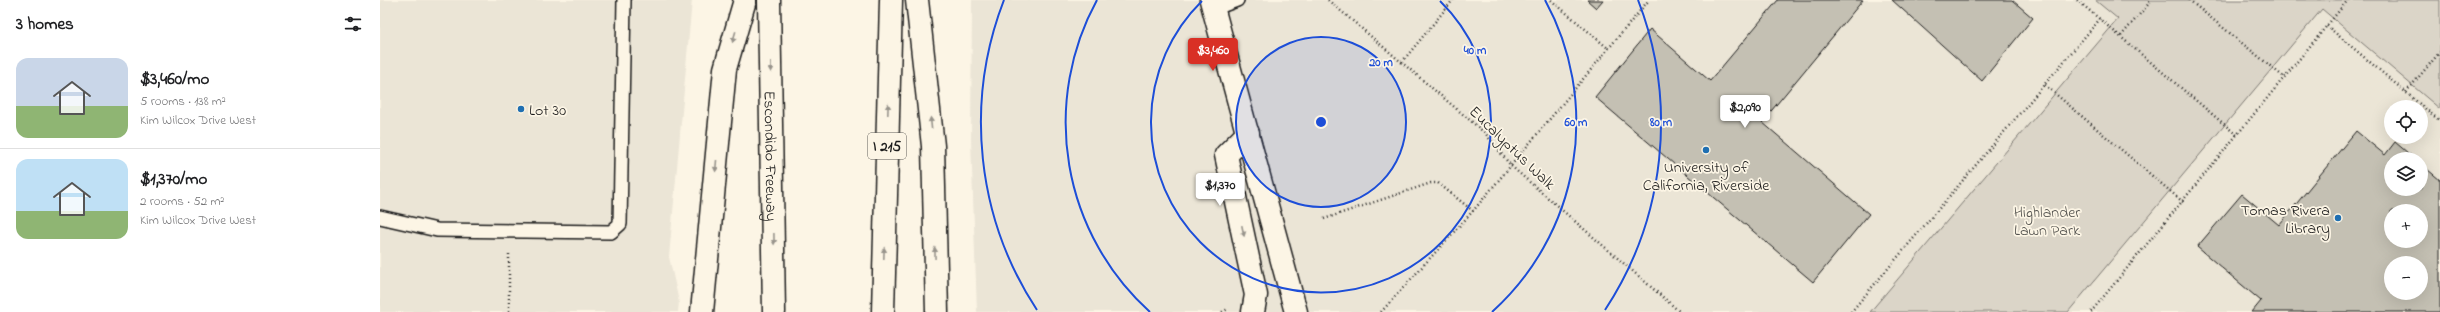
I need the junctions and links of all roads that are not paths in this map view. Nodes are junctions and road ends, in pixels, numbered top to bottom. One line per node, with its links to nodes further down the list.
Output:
1 (624, 0): 9 (lane)
2 (745, 0): 13 (main road, one-way to 13)
3 (769, 0): 10 (main road, Escondido Freeway, one-way to 10)
4 (891, 0): 11 (main road, I 215, one-way to 4)
5 (917, 0): 12 (main road, one-way to 5)
6 (1237, 0): 7 (lane)
7 (1212, 5): 8 (main road)
8 (1248, 133): 14 (main road, one-way to 14); 15 (main road)
9 (380, 217)
10 (775, 302)
11 (883, 302)
12 (937, 302)
13 (702, 312)
14 (1253, 312)
15 (1296, 312)

